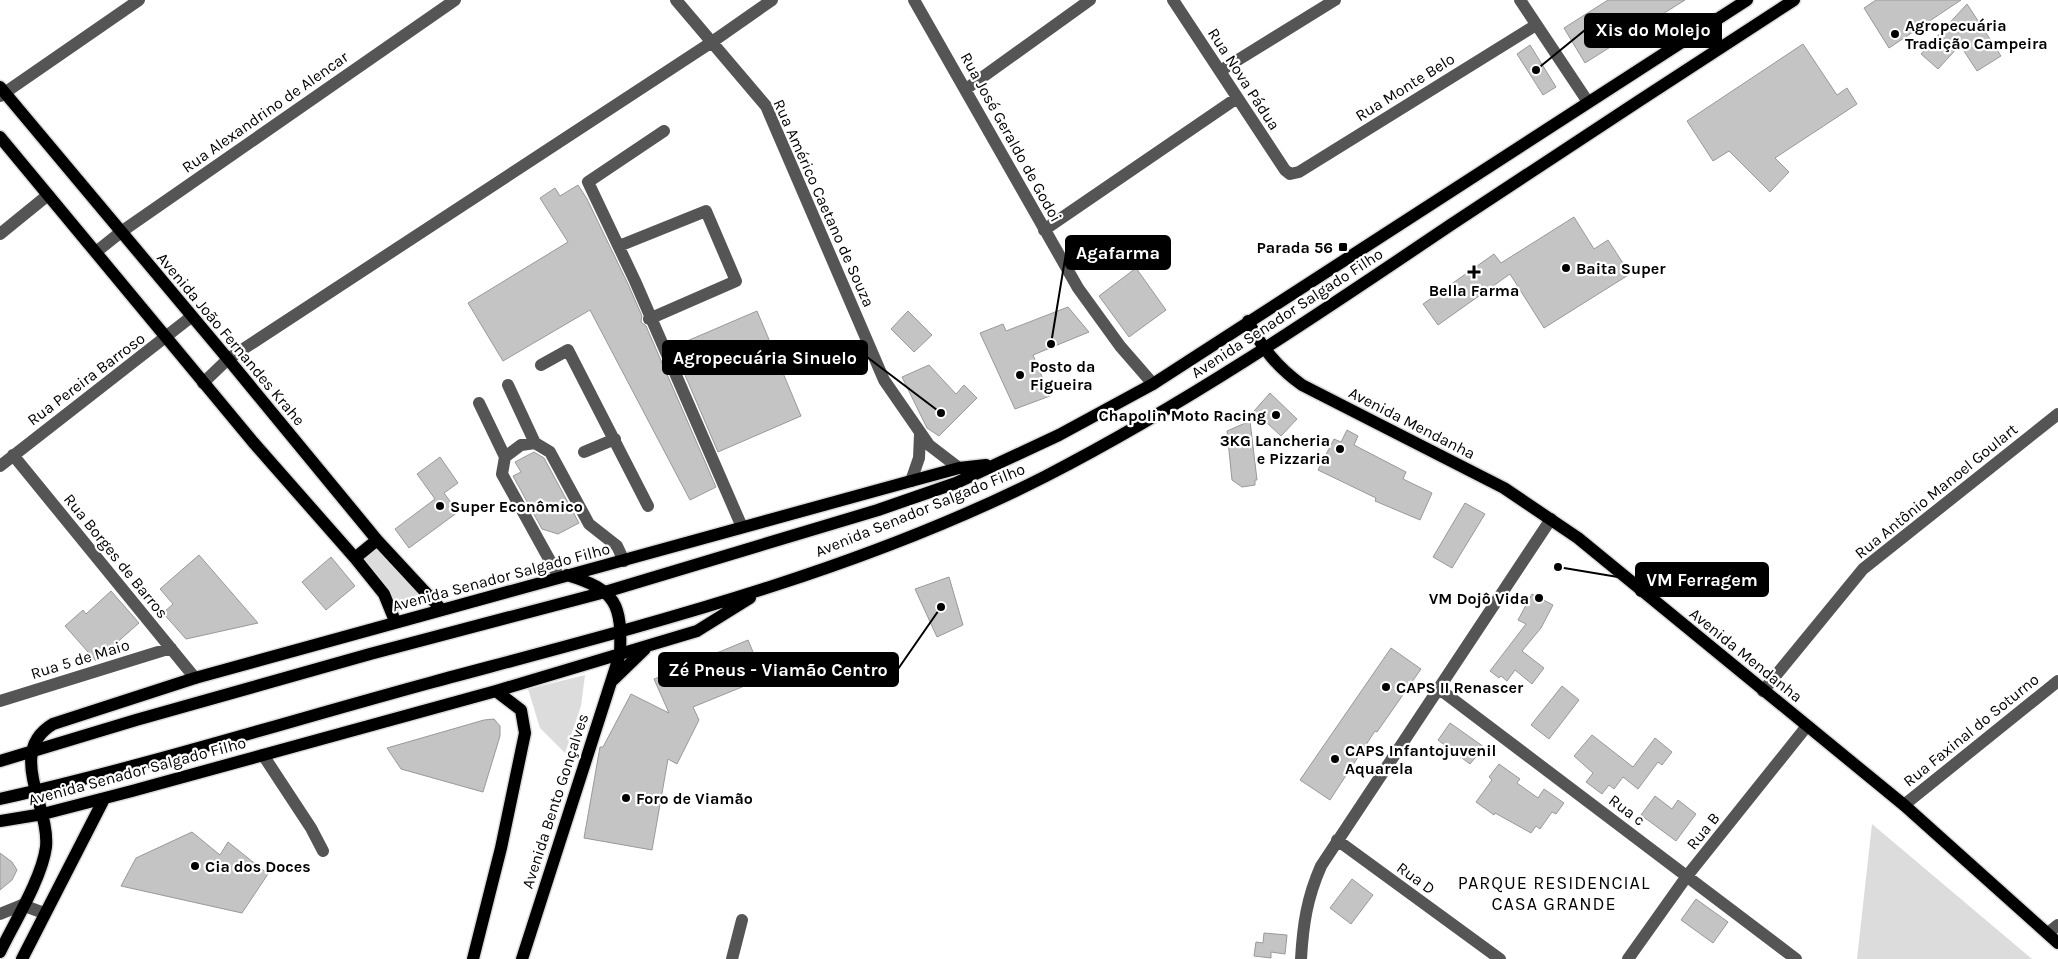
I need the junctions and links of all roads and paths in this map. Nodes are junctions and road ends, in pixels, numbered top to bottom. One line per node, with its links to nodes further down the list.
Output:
1 (139, 0): 16 (street)
2 (455, 0): 24 (street, Rua Alexandrino de Alencar)
3 (676, 0): 13 (street, Rua Américo Caetano de Souza)
4 (772, 0): 13 (street)
5 (914, 0): 15 (street, Rua José Geraldo de Godoi)
6 (1090, 0): 15 (street)
7 (1173, 0): 14 (street, Rua Nova Pádua)
8 (1335, 0): 14 (street)
9 (1520, 0): 12 (street)
10 (1747, 0): 18 (main road, Avenida Senador Salgado Filho)
11 (1794, 0): 32 (main road, Avenida Senador Salgado Filho)
12 (1536, 24): 18 (street); 21 (street, Rua Monte Belo)
13 (712, 42): 33 (street); 40 (street, Rua Américo Caetano de Souza)
14 (1220, 71): 17 (street, Rua Nova Pádua)
15 (966, 89): 23 (street, Rua José Geraldo de Godoi)
16 (2, 92): 24 (main road, Avenida João Fernandes Krahe)
17 (1237, 98): 21 (street, Rua Nova Pádua); 23 (street)
18 (1588, 102): 30 (main road, Avenida Senador Salgado Filho)
19 (664, 131): 26 (street)
20 (0, 137): 22 (main road)
21 (1290, 174)
22 (48, 196): 25 (street); 27 (main road)
23 (1044, 230): 36 (street, Rua José Geraldo de Godoi)
24 (121, 232): 27 (street, Rua Alexandrino de Alencar); 28 (main road, Avenida João Fernandes Krahe)
25 (0, 234)
26 (618, 246): 29 (street); 29 (street)
27 (96, 252): 31 (main road)
28 (191, 317): 31 (street, Rua Pereira Barroso); 33 (main road, Avenida João Fernandes Krahe)
29 (649, 319): 52 (street)
30 (1248, 321): 32 (main road, Avenida Mendanha); 36 (main road, Avenida Senador Salgado Filho)
31 (166, 338): 35 (main road); 44 (street, Rua Pereira Barroso)
32 (1264, 350): 51 (main road, Avenida Mendanha); 57 (main road, Avenida Senador Salgado Filho)
33 (228, 359): 35 (street); 53 (main road, Avenida João Fernandes Krahe)
34 (541, 365): 41 (street)
35 (203, 383): 54 (main road)
36 (1153, 384): 46 (main road, Avenida Senador Salgado Filho)
37 (508, 385): 42 (street)
38 (479, 403): 45 (street)
39 (2058, 414): 70 (street, Rua Antônio Manoel Goulart)
40 (920, 434): 48 (street, Rua Américo Caetano de Souza); 49 (street)
41 (615, 440): 43 (street); 50 (street)
42 (535, 443): 45 (street); 55 (street)
43 (584, 452)
44 (13, 455): 47 (street, Rua Pereira Barroso); 63 (street, Rua Borges de Barros)
45 (505, 457): 56 (street)
46 (996, 464): 48 (main road, Avenida Senador Salgado Filho); 58 (main road, Avenida Senador Salgado Filho)
47 (0, 466)
48 (959, 468): 49 (main road, Avenida Senador Salgado Filho)
49 (911, 481): 52 (main road, Avenida Senador Salgado Filho)
50 (648, 506)
51 (1551, 520): 68 (street); 70 (main road, Avenida Mendanha)
52 (742, 527): 55 (main road, Avenida Senador Salgado Filho)
53 (376, 540): 54 (main road); 59 (main road, Avenida João Fernandes Krahe)
54 (355, 558): 60 (main road)
55 (624, 561): 56 (main road, Avenida Senador Salgado Filho)
56 (563, 576): 58 (main road); 59 (main road, Avenida Senador Salgado Filho)
57 (763, 590): 61 (main road, Avenida Senador Salgado Filho); 62 (main road, Avenida Senador Salgado Filho)
58 (605, 592): 61 (main road, Avenida Bento Gonçalves); 73 (main road, Avenida Senador Salgado Filho)
59 (441, 609): 60 (main road, Avenida Senador Salgado Filho)
60 (396, 621): 65 (main road, Avenida Senador Salgado Filho)
61 (621, 630): 64 (main road, Avenida Bento Gonçalves); 76 (main road, Avenida Senador Salgado Filho)
62 (650, 645): 64 (main road, Avenida Senador Salgado Filho); 67 (main road)
63 (171, 648): 65 (street, Rua Borges de Barros); 71 (street, Rua 5 de Maio)
64 (620, 654): 67 (main road, Avenida Bento Gonçalves); 69 (main road, Avenida Senador Salgado Filho)
65 (195, 678): 73 (main road, Avenida Senador Salgado Filho)
66 (2058, 681): 79 (street, Rua Faxinal do Soturno)
67 (608, 686): 94 (main road, Avenida Bento Gonçalves)
68 (1438, 688): 82 (street); 84 (street, Rua c)
69 (496, 691): 74 (main road, Avenida Senador Salgado Filho); 93 (main road)
70 (1763, 691): 72 (main road, Avenida Mendanha)
71 (0, 701)
72 (1807, 726): 79 (main road, Avenida Mendanha); 84 (street, Rua B)
73 (32, 752): 75 (main road, Avenida Senador Salgado Filho); 76 (main road)
74 (263, 754): 77 (main road, Avenida Senador Salgado Filho); 83 (street)
75 (0, 761)
76 (37, 791): 78 (main road, Avenida Senador Salgado Filho); 80 (main road)
77 (104, 799): 80 (main road, Avenida Senador Salgado Filho); 86 (main road)
78 (0, 800)
79 (1904, 805): 89 (main road, Avenida Mendanha)
80 (43, 814): 81 (main road, Avenida Senador Salgado Filho); 85 (main road)
81 (0, 821)
82 (1337, 840): 96 (street); 97 (street, Rua D)
83 (323, 851)
84 (1687, 876): 98 (street, Rua B); 99 (street, Rua c)
85 (22, 906): 86 (street); 87 (street); 91 (main road)
86 (44, 913): 92 (main road)
87 (0, 914)
88 (742, 920): 95 (street)
89 (2053, 929): 90 (main road, Avenida Mendanha)
90 (2058, 943)
91 (0, 952)
92 (22, 959)
93 (473, 959)
94 (522, 959)
95 (732, 959)
96 (1301, 959)
97 (1500, 959)
98 (1628, 959)
99 (1796, 959)

